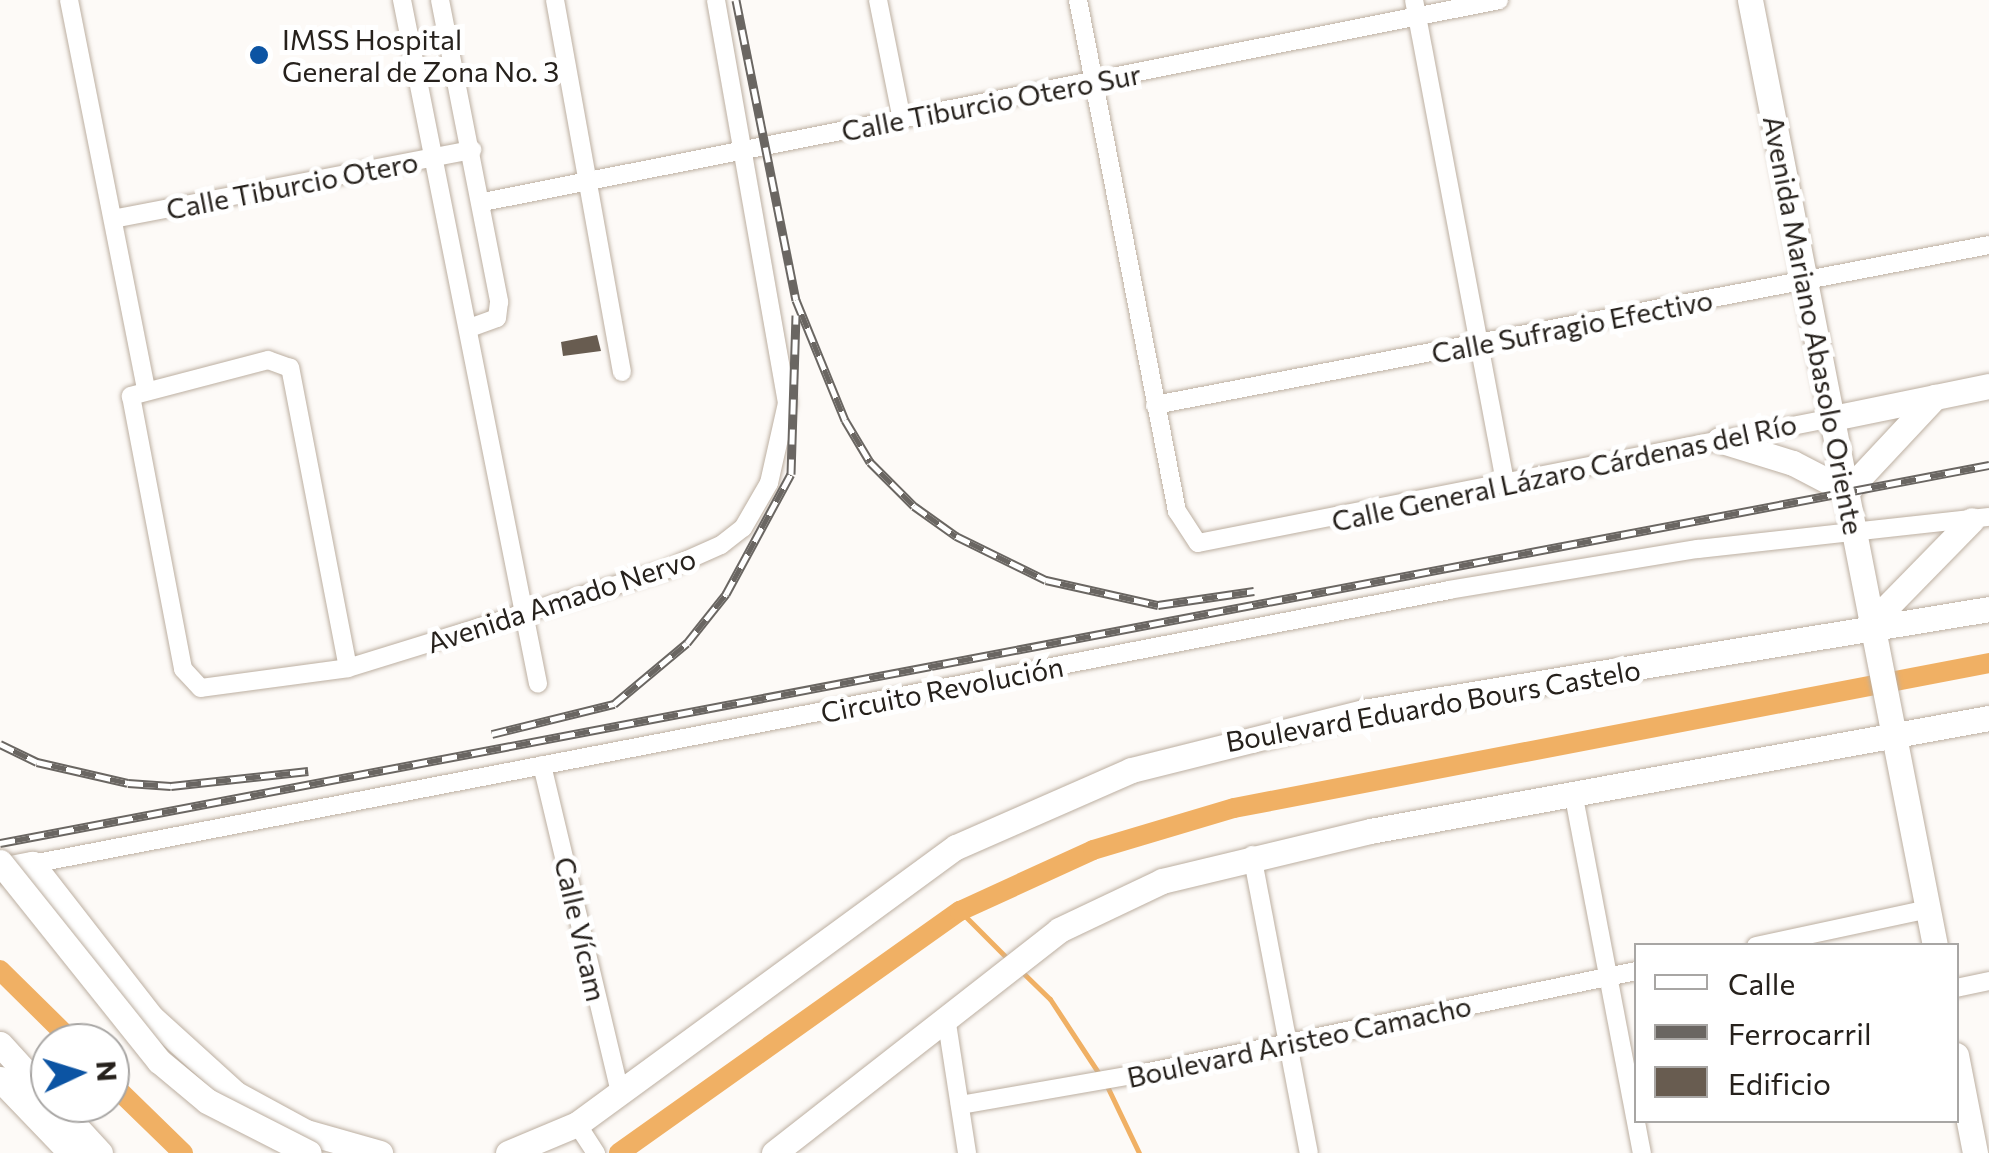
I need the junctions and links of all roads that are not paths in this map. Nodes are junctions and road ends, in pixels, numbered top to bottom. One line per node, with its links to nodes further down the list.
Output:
1 (69, 0): 18 (street)
2 (402, 0): 15 (street)
3 (440, 0): 13 (street)
4 (555, 0): 16 (street)
5 (716, 0): 14 (street, Avenida Amado Nervo)
6 (878, 0): 12 (street)
7 (1078, 0): 11 (street)
8 (1499, 0): 10 (street, Calle Tiburcio Otero Sur)
9 (1750, 0): 20 (main road, Avenida Mariano Abasolo Oriente)
10 (1416, 8): 11 (street, Calle Tiburcio Otero Sur); 22 (street)
11 (1093, 81): 12 (street, Calle Tiburcio Otero Sur); 27 (street)
12 (902, 120): 14 (street, Calle Tiburcio Otero Sur)
13 (472, 150): 15 (street, Calle Tiburcio Otero); 17 (street)
14 (744, 152): 16 (street, Calle Tiburcio Otero Sur); 35 (street, Avenida Amado Nervo)
15 (434, 157): 18 (street, Calle Tiburcio Otero); 21 (street)
16 (588, 182): 17 (street, Calle Tiburcio Otero Sur); 23 (street)
17 (483, 202): 21 (street)
18 (113, 220): 25 (street)
19 (1989, 245): 20 (street, Calle Sufragio Efectivo)
20 (1806, 282): 22 (street, Calle Sufragio Efectivo); 28 (main road, Avenida Mariano Abasolo Oriente)
21 (469, 328): 35 (street)
22 (1480, 344): 27 (street, Calle Sufragio Efectivo); 30 (street)
23 (622, 372)
24 (1989, 386): 26 (main road, Calle General Lázaro Cárdenas del Río)
25 (139, 392): 37 (street, Avenida Amado Nervo); 37 (street)
26 (1936, 397): 28 (main road, Calle General Lázaro Cárdenas del Río); 31 (main road)
27 (1156, 405): 30 (street, Calle General Lázaro Cárdenas del Río)
28 (1833, 418): 29 (street, Calle General Lázaro Cárdenas del Río); 31 (main road, Avenida Mariano Abasolo Oriente)
29 (1720, 440): 30 (street, Calle General Lázaro Cárdenas del Río); 31 (main road)
30 (1505, 483)
31 (1847, 491): 33 (main road, Avenida Mariano Abasolo Oriente)
32 (1980, 519): 33 (street, Circuito Revolución); 36 (main road)
33 (1855, 531): 36 (main road, Avenida Mariano Abasolo Oriente); 41 (street, Circuito Revolución)
34 (1989, 609): 36 (main road, Boulevard Eduardo Bours Castelo)
35 (523, 614): 37 (street, Avenida Amado Nervo); 38 (street)
36 (1875, 634): 40 (main road, Avenida Mariano Abasolo Oriente); 60 (main road, Boulevard Eduardo Bours Castelo)
37 (348, 668)
38 (538, 684)
39 (1989, 718): 40 (main road)
40 (1894, 728): 42 (main road); 47 (main road, Avenida Mariano Abasolo Oriente)
41 (542, 764): 45 (street, Circuito Revolución); 60 (street, Calle Vícam)
42 (1573, 792): 43 (main road); 51 (street)
43 (1252, 855): 54 (main road); 55 (street)
44 (0, 862): 68 (main road, bridge)
45 (32, 864): 46 (main road); 69 (main road)
46 (0, 870)
47 (1928, 909): 48 (street); 49 (main road, Avenida Mariano Abasolo Oriente)
48 (1770, 943)
49 (1934, 943)
50 (1634, 971): 51 (street, Boulevard Aristeo Camacho)
51 (1608, 977): 55 (street, Boulevard Aristeo Camacho); 62 (street)
52 (1989, 981): 53 (street)
53 (1959, 987)
54 (946, 1017): 61 (street); 72 (main road)
55 (1289, 1043): 61 (street, Boulevard Aristeo Camacho); 74 (street)
56 (0, 1044): 58 (main road)
57 (1959, 1071): 76 (main road)
58 (30, 1077)
59 (0, 1079): 66 (main road)
60 (620, 1093): 65 (main road, Boulevard Eduardo Bours Castelo)
61 (960, 1104): 73 (street)
62 (1634, 1112)
63 (72, 1123): 67 (main road)
64 (1636, 1123): 75 (street)
65 (580, 1129): 70 (main road, Boulevard Eduardo Bours Castelo); 71 (street)
66 (71, 1153)
67 (100, 1153)
68 (309, 1153)
69 (380, 1153)
70 (508, 1153)
71 (596, 1153)
72 (774, 1153)
73 (968, 1153)
74 (1309, 1153)
75 (1642, 1153)
76 (1975, 1153)

